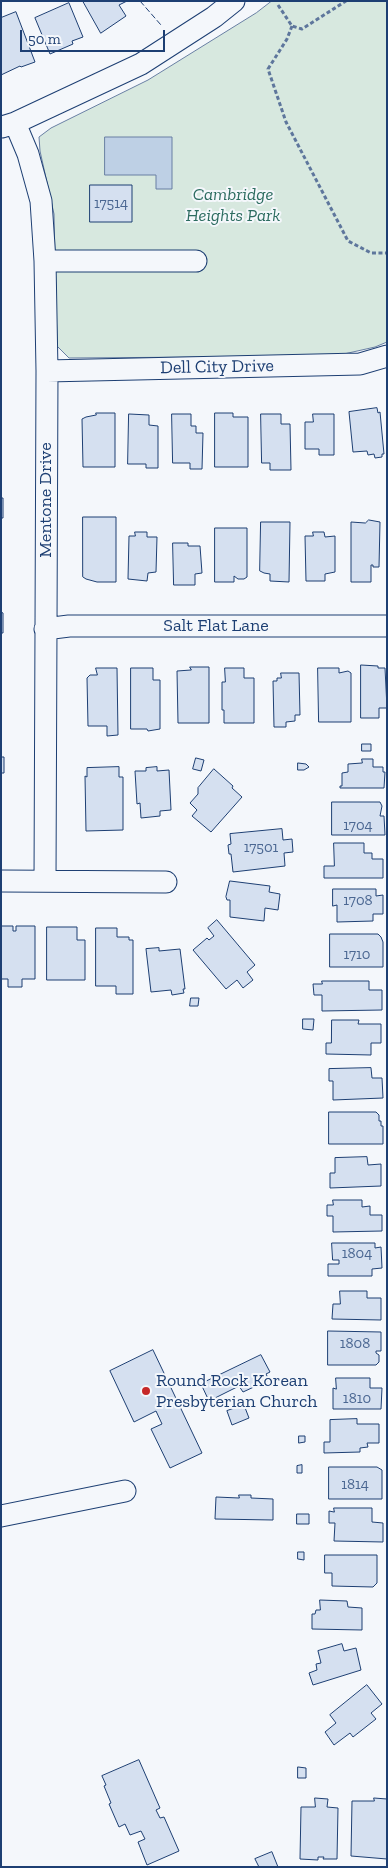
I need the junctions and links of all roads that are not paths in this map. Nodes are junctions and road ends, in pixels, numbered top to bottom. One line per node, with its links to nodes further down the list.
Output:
1 (234, 1): 2 (street)
2 (8, 125): 3 (street, Mentone Drive)
3 (44, 261): 4 (street); 6 (street, Mentone Drive)
4 (196, 261)
5 (387, 356): 6 (street, Dell City Drive)
6 (47, 371): 8 (street, Mentone Drive)
7 (387, 626): 8 (street, Salt Flat Lane)
8 (46, 629): 10 (street, Mentone Drive)
9 (1, 881): 10 (street)
10 (45, 881): 11 (street)
11 (166, 882)
12 (125, 1491): 13 (street)
13 (1, 1516)

